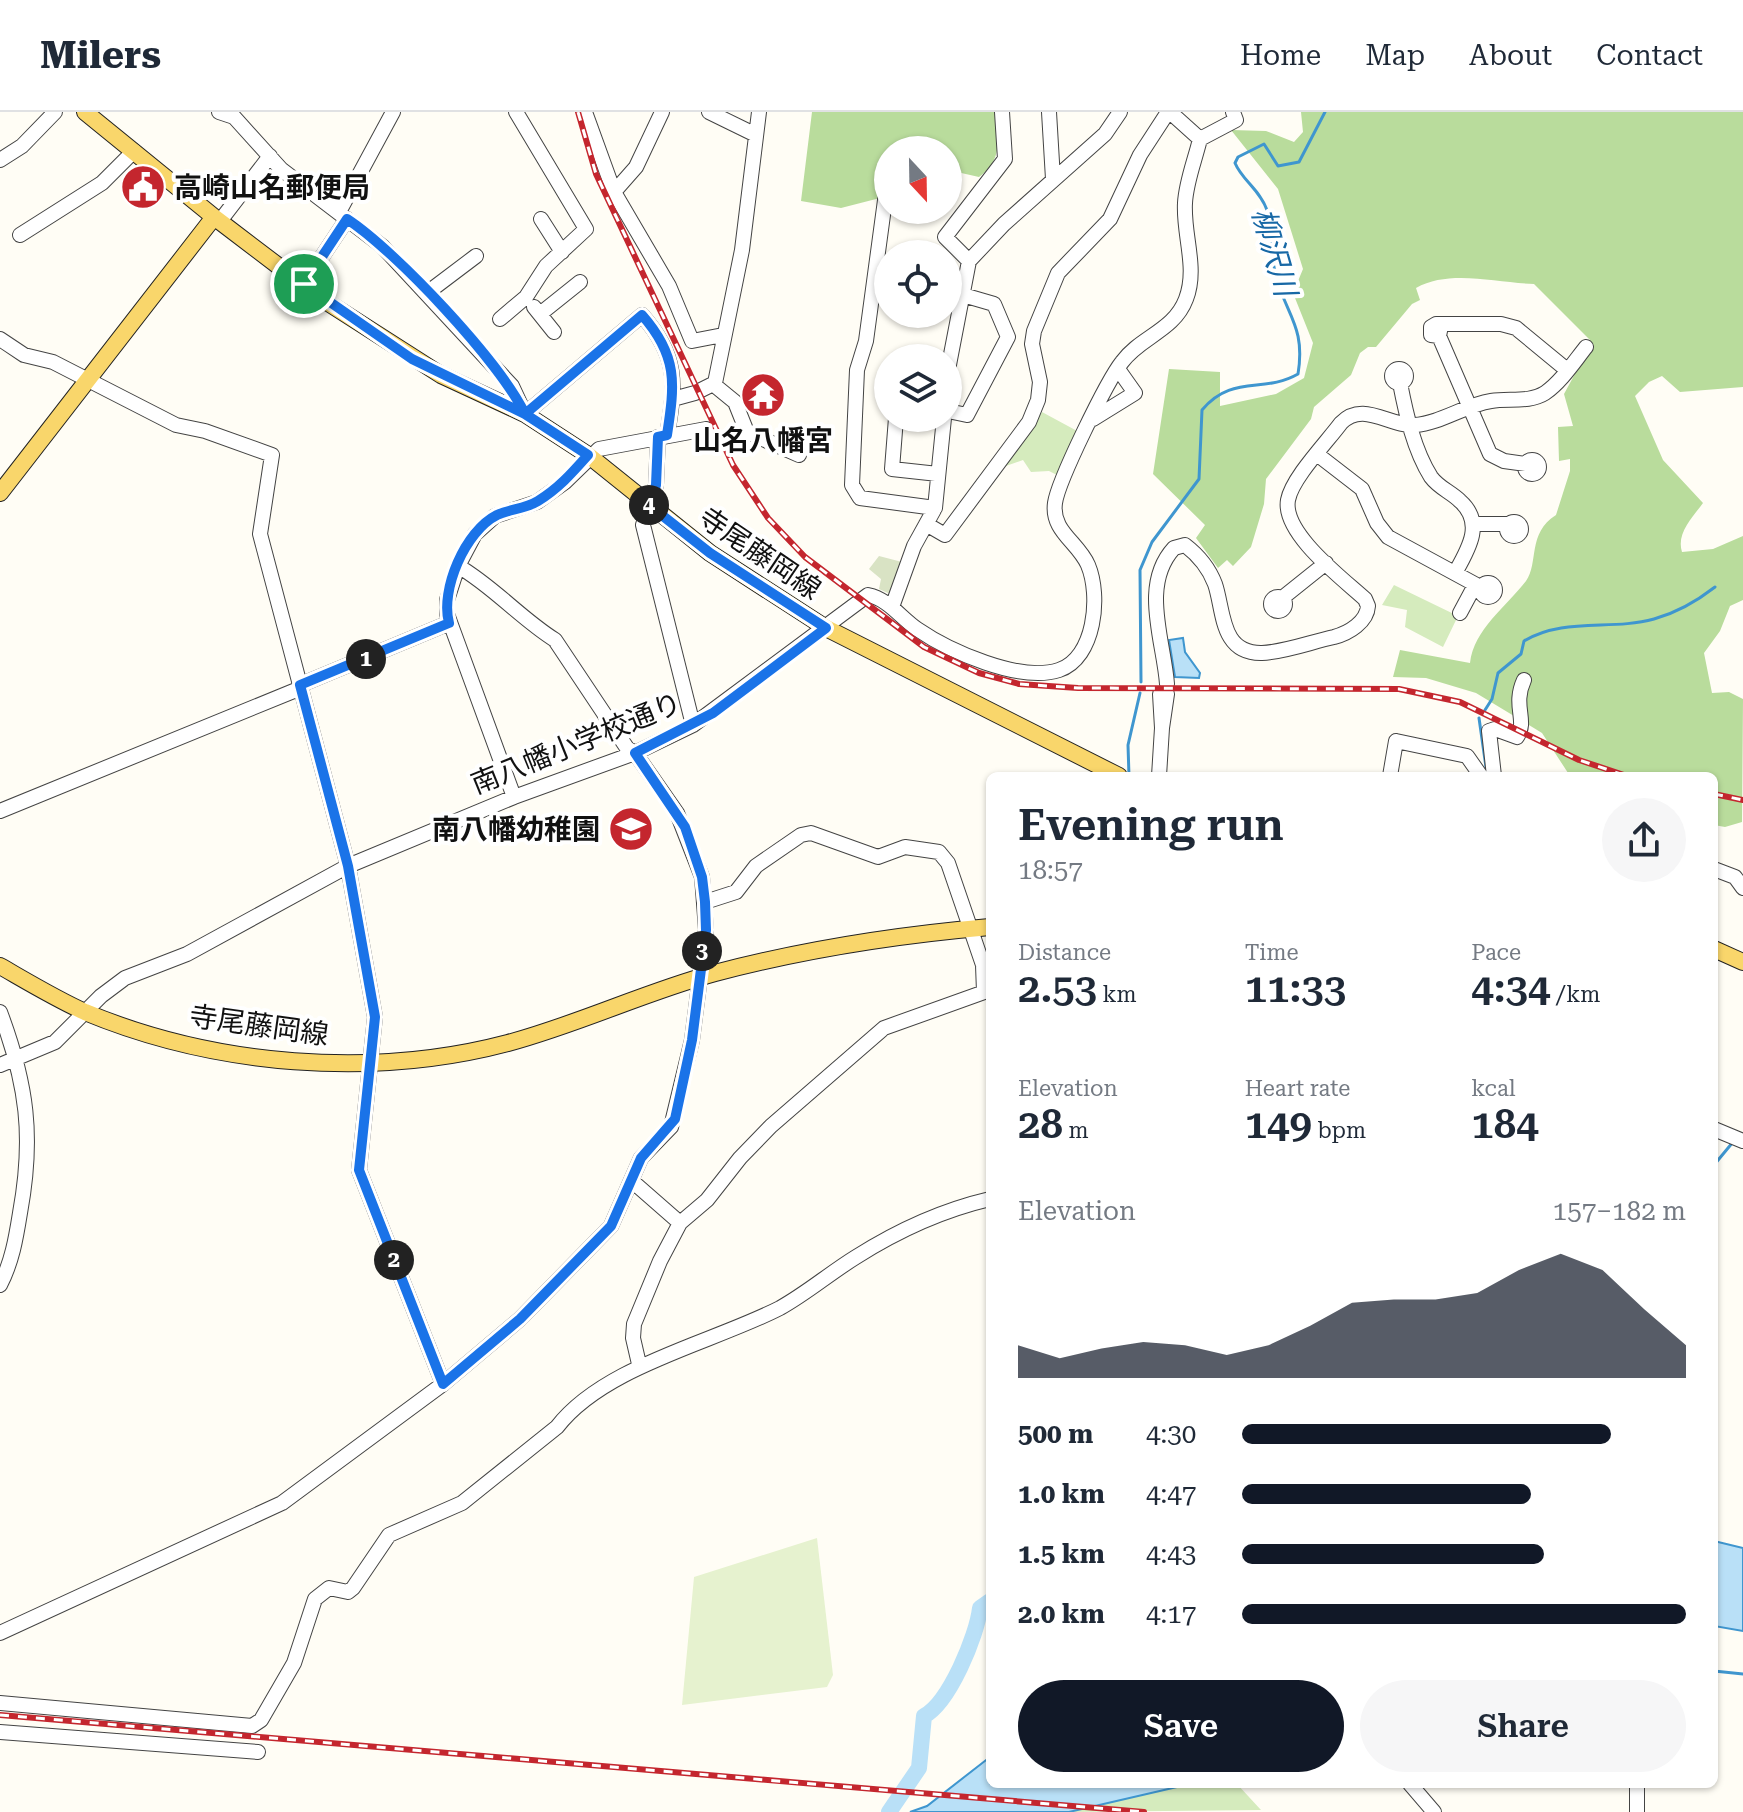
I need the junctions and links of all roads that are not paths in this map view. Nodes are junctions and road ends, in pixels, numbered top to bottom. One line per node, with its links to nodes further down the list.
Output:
1 (55, 112): 19 (street)
2 (219, 112): 18 (street)
3 (393, 112): 22 (street)
4 (516, 112): 27 (street)
5 (585, 112): 21 (street)
6 (662, 112): 21 (street)
7 (709, 112): 15 (street)
8 (759, 112): 15 (street)
9 (1002, 112): 29 (street)
10 (1049, 112): 20 (street)
11 (1120, 112): 20 (street)
12 (1169, 112): 16 (street); 65 (street)
13 (1233, 112): 16 (street)
14 (94, 114): 17 (main road, 寺尾藤岡線)
15 (754, 134): 38 (street)
16 (1200, 139): 42 (street)
17 (134, 151): 23 (main road, 寺尾藤岡線); 26 (street)
18 (270, 156): 22 (street); 23 (street)
19 (0, 160)
20 (1053, 179): 29 (street)
21 (614, 192): 38 (street)
22 (343, 216): 31 (street); 32 (street)
23 (217, 219): 31 (main road, 寺尾藤岡線); 44 (main road)
24 (541, 219): 27 (street)
25 (882, 224): 64 (street)
26 (20, 235)
27 (562, 252): 34 (street)
28 (476, 256): 32 (street)
29 (969, 261): 33 (street)
30 (580, 282): 35 (street)
31 (304, 284): 49 (main road, 寺尾藤岡線)
32 (427, 293): 49 (street)
33 (963, 295): 40 (street); 50 (street)
34 (526, 297): 35 (street); 36 (street)
35 (540, 314): 37 (street)
36 (500, 319)
37 (554, 332)
38 (723, 335): 46 (street)
39 (0, 339): 44 (street)
40 (952, 344)
41 (1586, 347): 43 (street)
42 (1118, 369): 51 (street); 51 (street)
43 (1567, 370): 48 (street); 48 (street)
44 (87, 379): 62 (main road); 77 (street)
45 (1400, 383): 52 (street)
46 (713, 384): 47 (street); 58 (street)
47 (673, 399): 49 (street); 56 (street)
48 (1470, 407): 52 (street); 60 (street)
49 (525, 414): 57 (main road, 寺尾藤岡線)
50 (962, 414)
51 (1093, 419): 72 (street)
52 (1409, 425): 59 (street); 66 (street)
53 (706, 429): 56 (street)
54 (895, 432): 61 (street)
55 (942, 432): 61 (street)
56 (663, 436): 57 (street); 63 (street)
57 (588, 455): 63 (main road, 寺尾藤岡線); 69 (street)
58 (799, 455)
59 (1318, 455): 68 (street); 70 (street)
60 (1526, 464)
61 (938, 474): 64 (street)
62 (1, 491)
63 (649, 505): 75 (main road, 寺尾藤岡線); 78 (street)
64 (935, 508): 65 (street)
65 (926, 524): 72 (street)
66 (1474, 524): 67 (street); 70 (street)
67 (1510, 524)
68 (1326, 563): 71 (street); 81 (street)
69 (458, 566): 74 (street); 79 (street)
70 (1455, 573): 73 (street)
71 (1281, 599)
72 (892, 607): 75 (street, 南八幡小学校通り)
73 (1460, 613)
74 (449, 623): 77 (street); 85 (street)
75 (826, 628): 78 (street, 南八幡小学校通り); 80 (main road, 寺尾藤岡線)
76 (1524, 680): 84 (street)
77 (300, 686): 86 (street); 87 (street)
78 (693, 725): 79 (street, 南八幡小学校通り)
79 (635, 753): 85 (street, 南八幡小学校通り); 90 (street)
80 (1111, 772)
81 (1159, 772)
82 (1391, 772): 83 (street)
83 (1478, 772)
84 (1494, 772)
85 (514, 797): 87 (street, 南八幡小学校通り)
86 (0, 811)
87 (348, 866): 100 (street, 南八幡小学校通り); 102 (street)
88 (1718, 871): 89 (street)
89 (1743, 888)
90 (705, 902): 92 (street); 96 (street)
91 (986, 927): 92 (main road, 寺尾藤岡線)
92 (970, 929): 96 (main road, 寺尾藤岡線); 97 (street)
93 (1718, 951): 94 (main road)
94 (1743, 962)
95 (0, 966): 100 (main road, 寺尾藤岡線)
96 (698, 979): 102 (main road, 寺尾藤岡線); 106 (street)
97 (986, 984)
98 (986, 991): 108 (street)
99 (0, 1012): 101 (street)
100 (87, 1012): 101 (street, 南八幡小学校通り); 102 (main road, 寺尾藤岡線)
101 (18, 1058): 103 (street, 南八幡小学校通り); 109 (street)
102 (370, 1061): 111 (street)
103 (0, 1065)
104 (1718, 1131): 105 (street)
105 (1743, 1141)
106 (632, 1181): 108 (street); 111 (street)
107 (986, 1200): 110 (street)
108 (680, 1223): 110 (street)
109 (0, 1285)
110 (639, 1364): 113 (street)
111 (443, 1384): 112 (street)
112 (0, 1633)
113 (0, 1703)
114 (0, 1732): 115 (street)
115 (258, 1752)
116 (1413, 1788): 119 (street)
117 (1637, 1788): 118 (street)
118 (1637, 1809)
119 (1434, 1812)

